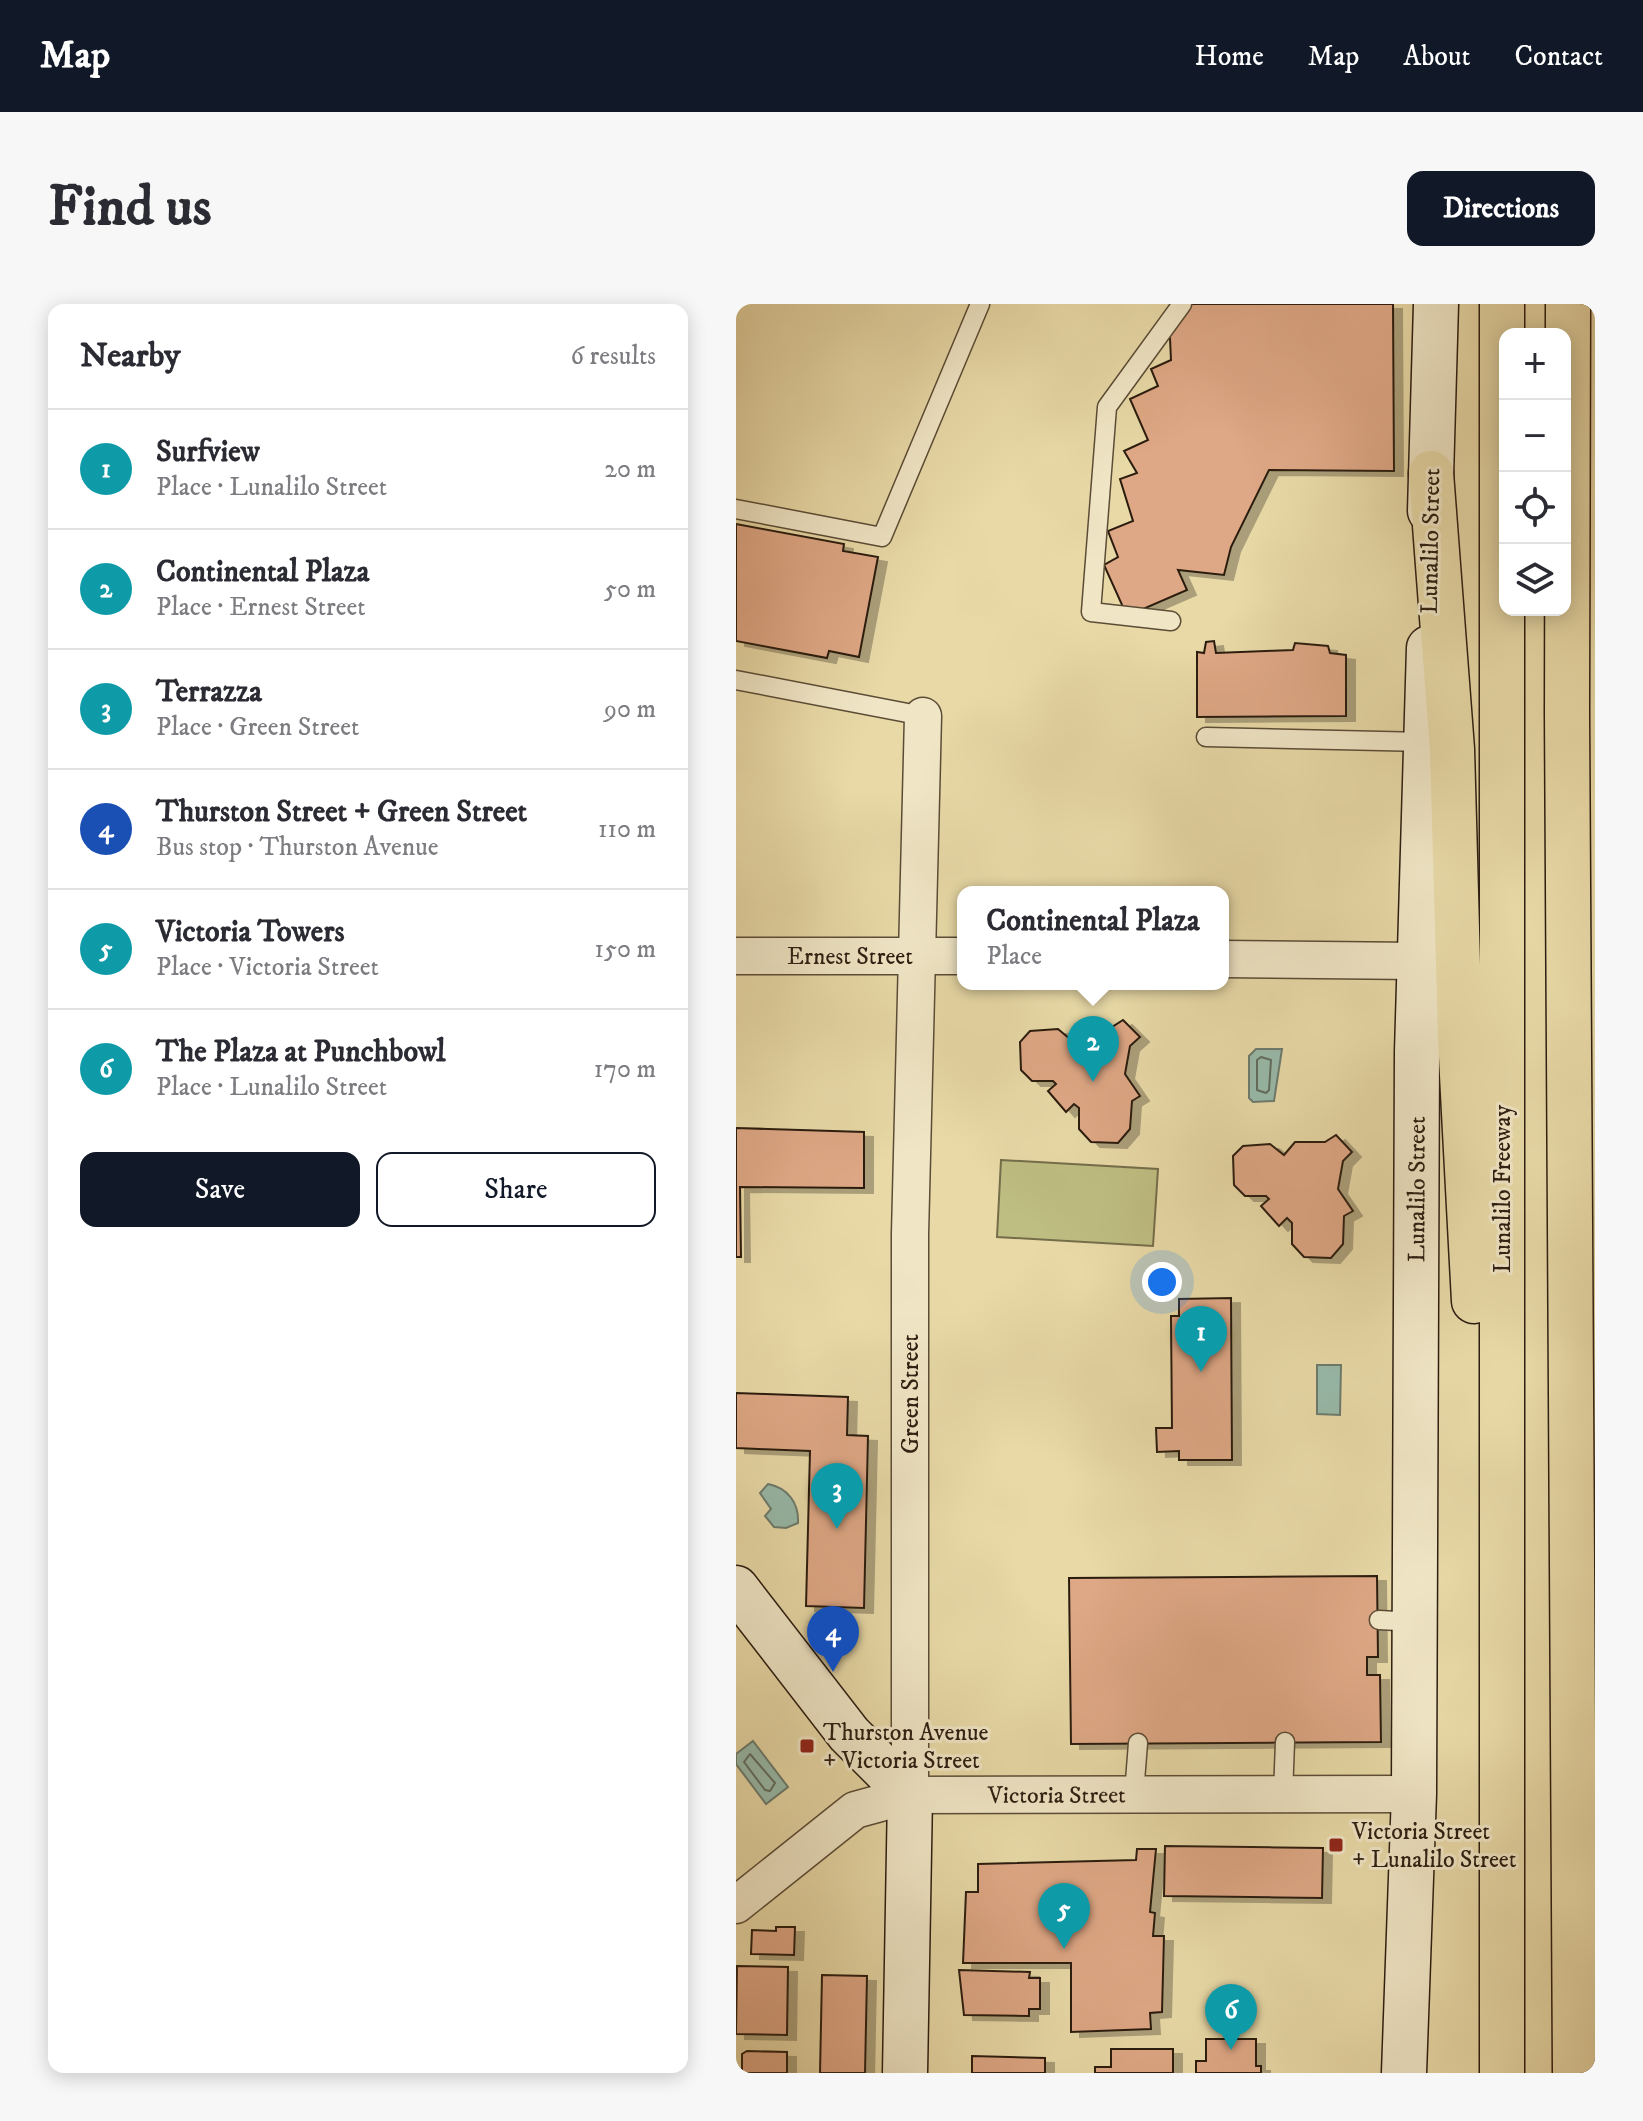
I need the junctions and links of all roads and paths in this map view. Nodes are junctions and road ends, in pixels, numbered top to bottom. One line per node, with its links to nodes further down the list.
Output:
1 (980, 304): 7 (lane)
2 (1182, 304): 8 (lane)
3 (1436, 304): 6 (main road, Lunalilo Street)
4 (1502, 304): 27 (highway, Lunalilo Freeway)
5 (1568, 304): 18 (highway)
6 (1431, 473): 12 (main road, Lunalilo Street); 27 (highway)
7 (736, 509)
8 (1171, 621)
9 (736, 680): 10 (lane)
10 (923, 716): 14 (street, Green Street)
11 (1206, 737): 12 (lane)
12 (1425, 742): 17 (main road, Lunalilo Street)
13 (736, 956): 14 (street, Ernest Street)
14 (916, 956): 15 (street, Ernest Street); 26 (street, Green Street)
15 (957, 956)
16 (1229, 959): 17 (street)
17 (1418, 961): 25 (main road, Lunalilo Street)
18 (1572, 1359): 19 (highway); 32 (highway)
19 (1595, 1475)
20 (736, 1588): 26 (main road)
21 (1285, 1742): 24 (lane)
22 (1138, 1743): 23 (lane)
23 (1134, 1794): 24 (street, Victoria Street); 26 (street, Victoria Street)
24 (1283, 1794): 25 (street, Victoria Street)
25 (1414, 1794): 30 (main road, Lunalilo Street)
26 (910, 1795): 28 (street, Victoria Street); 29 (main road, Green Street)
27 (1502, 1801): 31 (highway, Lunalilo Freeway)
28 (736, 1905)
29 (905, 2073)
30 (1404, 2073)
31 (1499, 2073)
32 (1575, 2073)

